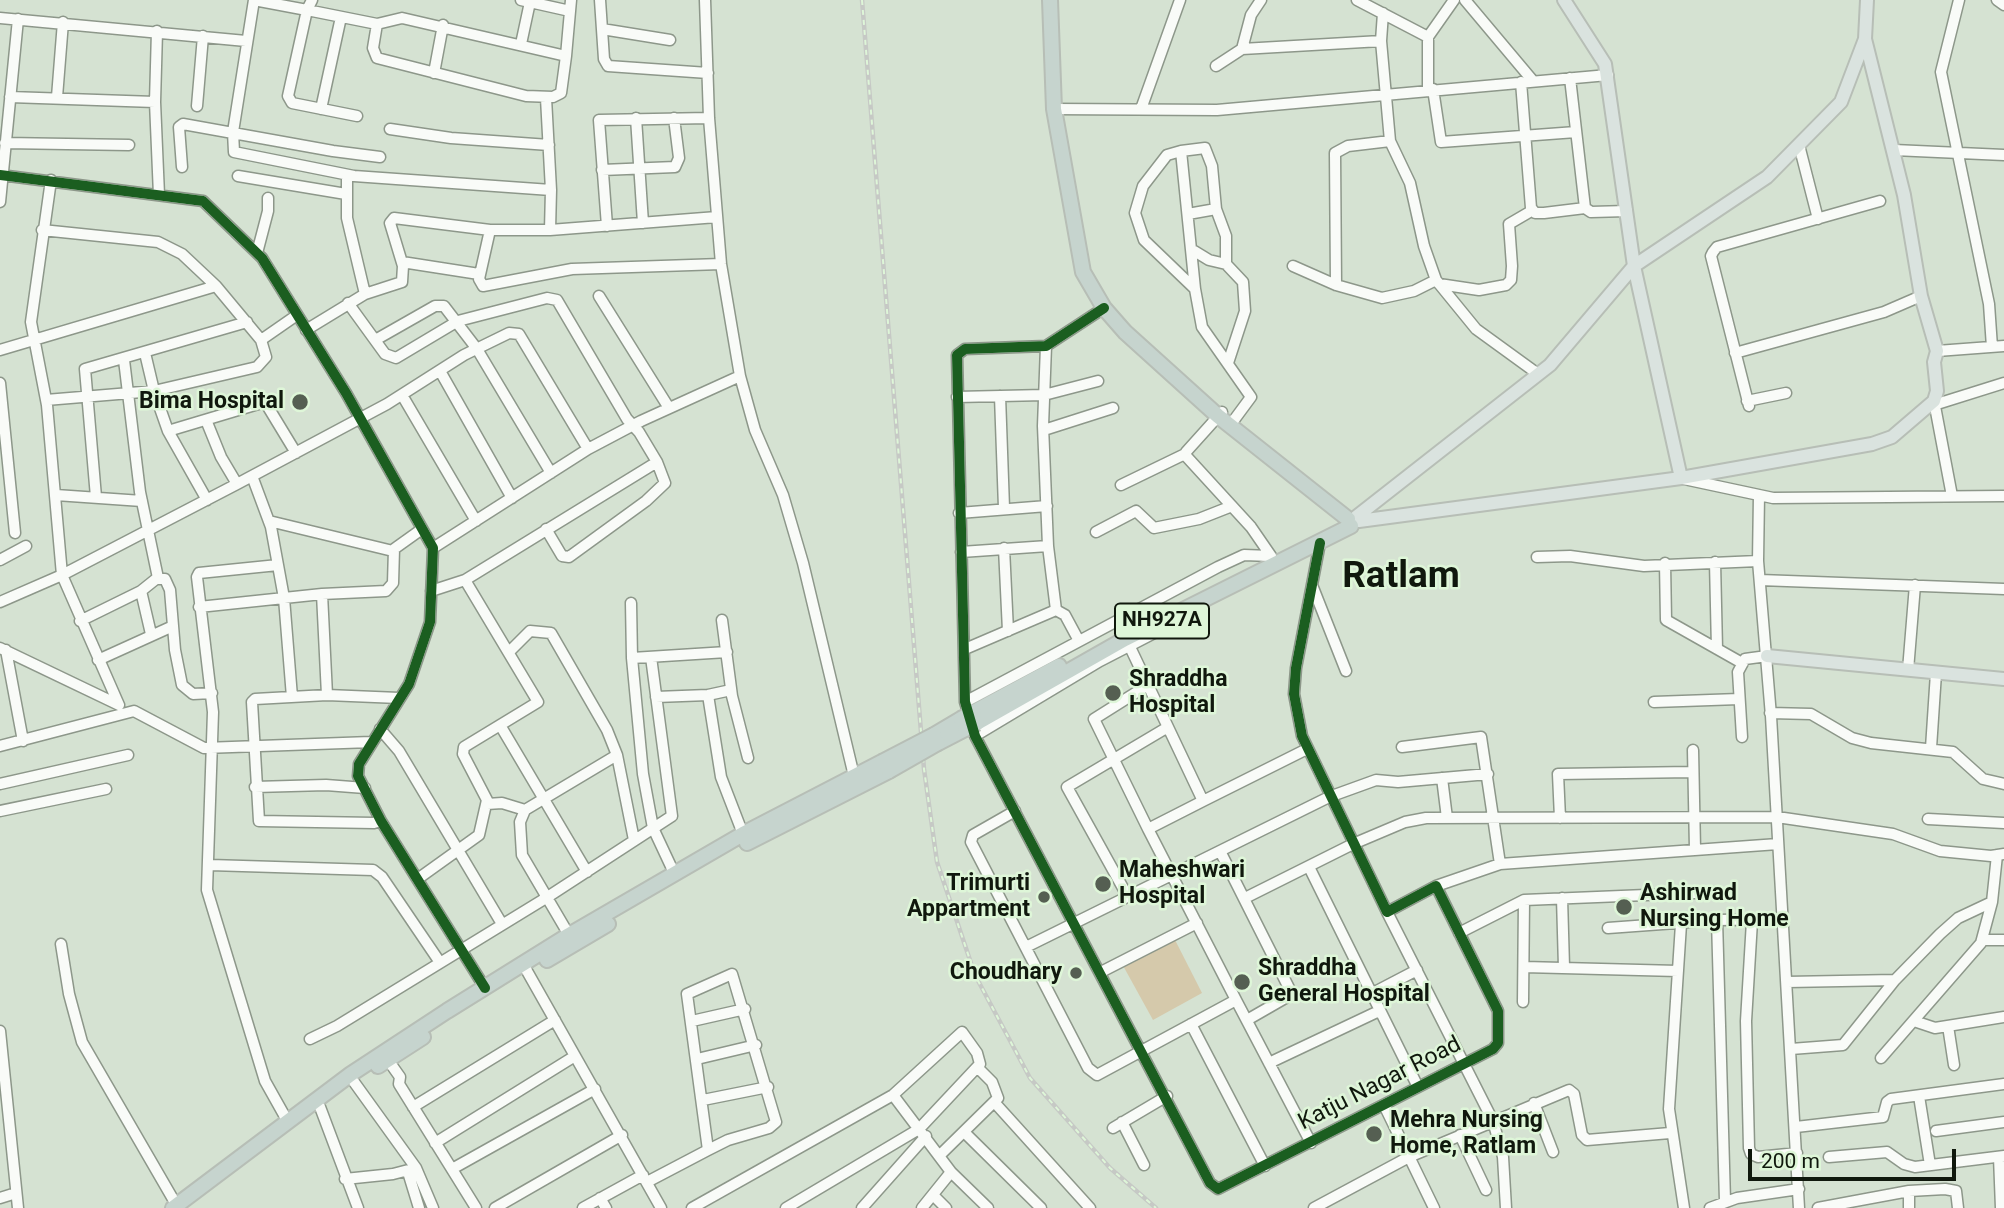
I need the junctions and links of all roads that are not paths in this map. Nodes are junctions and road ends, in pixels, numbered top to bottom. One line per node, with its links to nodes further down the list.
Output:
1 (252, 0): 19 (street); 34 (street)
2 (312, 0): 19 (street)
3 (571, 0): 20 (street)
4 (600, 0): 28 (street)
5 (705, 0): 41 (street)
6 (1050, 0): 54 (highway)
7 (1057, 0): 54 (highway)
8 (1180, 0): 55 (street)
9 (1261, 0): 37 (street)
10 (1357, 0): 21 (street)
11 (1454, 0): 31 (street)
12 (1465, 0): 44 (street)
13 (1564, 0): 42 (main road)
14 (1867, 0): 32 (main road)
15 (1959, 0): 71 (street)
16 (1997, 0): 18 (street)
17 (526, 1): 20 (street); 36 (street)
18 (2004, 5)
19 (307, 10): 23 (street); 53 (street)
20 (570, 11): 38 (street)
21 (1383, 13): 31 (street); 35 (street)
22 (0, 18): 24 (street)
23 (341, 18): 26 (street); 53 (street)
24 (18, 19): 25 (street); 48 (street)
25 (63, 22): 29 (street); 49 (street)
26 (377, 24): 27 (street); 40 (street)
27 (443, 25): 36 (street); 40 (street)
28 (601, 29): 33 (street); 41 (street)
29 (157, 31): 30 (street); 51 (street)
30 (203, 36): 34 (street); 52 (street)
31 (1428, 37): 46 (street)
32 (1865, 39): 68 (main road); 69 (main road)
33 (670, 40)
34 (246, 41): 61 (street)
35 (1381, 41): 37 (street); 47 (street)
36 (521, 44): 38 (street)
37 (1242, 49): 39 (street)
38 (566, 56): 50 (street)
39 (1216, 66)
40 (434, 73): 50 (street)
41 (708, 73): 59 (street)
42 (1608, 75): 43 (street); 90 (main road)
43 (1570, 78): 44 (street); 62 (street)
44 (1533, 81): 45 (street)
45 (1521, 82): 46 (street); 63 (street)
46 (1431, 89): 47 (street); 63 (street)
47 (1385, 93): 55 (street); 64 (street)
48 (10, 97): 49 (street); 65 (street)
49 (57, 97): 51 (street)
50 (546, 98): 67 (street)
51 (155, 102): 83 (street)
52 (197, 106)
53 (321, 109): 56 (street)
54 (1057, 109): 55 (street); 115 (highway); 152 (highway)
55 (1141, 109)
56 (357, 116)
57 (636, 118): 58 (street); 75 (street); 76 (street)
58 (674, 118): 59 (street); 76 (street)
59 (709, 118): 92 (street)
60 (390, 129): 67 (street)
61 (233, 132): 73 (street); 74 (street); 78 (street)
62 (1576, 132): 63 (street); 87 (street)
63 (1526, 137): 89 (street)
64 (1390, 141): 107 (street); 108 (street)
65 (5, 143): 66 (street); 77 (street)
66 (129, 145)
67 (550, 145): 81 (street)
68 (1798, 145): 93 (street); 105 (main road)
69 (1894, 150): 71 (street); 113 (main road)
70 (1181, 151): 88 (street); 91 (street); 110 (street)
71 (1958, 154): 72 (street); 125 (street)
72 (2004, 155)
73 (380, 157)
74 (183, 167)
75 (602, 170): 76 (street); 95 (street)
76 (639, 170): 94 (street)
77 (1, 175): 80 (street); 86 (street)
78 (346, 175): 81 (street); 82 (street)
79 (238, 176): 82 (street)
80 (51, 180): 83 (street); 96 (street)
81 (551, 190): 98 (street)
82 (346, 194): 111 (street)
83 (159, 195): 100 (street)
84 (268, 198): 100 (street)
85 (1880, 201): 93 (street)
86 (0, 202)
87 (1584, 208): 89 (street); 90 (street)
88 (1216, 209): 91 (street); 103 (street)
89 (1533, 210): 107 (street)
90 (1627, 211): 105 (main road)
91 (1188, 214): 99 (street)
92 (717, 217): 94 (street); 102 (street)
93 (1818, 219): 130 (street)
94 (643, 223): 95 (street)
95 (607, 226): 98 (street)
96 (42, 230): 109 (street); 120 (street)
97 (490, 230): 98 (street); 101 (street); 106 (street)
98 (550, 230)
99 (1191, 249): 103 (street); 110 (street)
100 (257, 253): 116 (street)
101 (402, 262): 106 (street); 111 (street)
102 (721, 264): 106 (street); 135 (street)
103 (1227, 264): 132 (street)
104 (1293, 266): 108 (street)
105 (1634, 266): 134 (main road); 166 (main road)
106 (479, 274)
107 (1437, 282): 108 (street); 134 (street)
108 (1336, 285)
109 (216, 286): 118 (street); 120 (street)
110 (1195, 289): 132 (street)
111 (365, 294): 114 (street)
112 (599, 296): 150 (street)
113 (1921, 296): 128 (main road); 130 (street)
114 (348, 303): 119 (street); 121 (street)
115 (1104, 308): 123 (street); 152 (highway)
116 (297, 315): 119 (street); 122 (street)
117 (458, 321): 121 (street); 121 (street); 126 (street); 156 (street)
118 (247, 322): 122 (street); 129 (street)
119 (306, 330): 154 (street)
120 (33, 338): 127 (street); 148 (street)
121 (377, 339)
122 (261, 340): 139 (street)
123 (1046, 346): 144 (street); 147 (street)
124 (2004, 346): 125 (street)
125 (1992, 347): 128 (street)
126 (477, 349): 133 (street); 159 (street); 164 (street)
127 (0, 350)
128 (1937, 351): 149 (main road)
129 (145, 353): 131 (street); 139 (street)
130 (1735, 354): 140 (street)
131 (124, 360): 141 (street); 146 (street)
132 (1228, 363): 152 (street)
133 (440, 371): 143 (street); 174 (street)
134 (1538, 374): 183 (main road)
135 (740, 376): 150 (street); 275 (street)
136 (1098, 381): 144 (street)
137 (0, 383): 142 (street)
138 (2004, 383): 149 (street)
139 (154, 391): 141 (street); 158 (street)
140 (1786, 393)
141 (128, 394): 146 (street); 176 (street)
142 (1, 395): 153 (street)
143 (402, 395): 154 (street); 185 (street)
144 (1044, 395): 145 (street); 157 (street)
145 (1000, 396): 147 (street); 180 (street)
146 (87, 397): 148 (street); 173 (street)
147 (957, 397): 182 (street)
148 (46, 400): 169 (street)
149 (1935, 402): 166 (main road); 171 (street)
150 (669, 408): 156 (street)
151 (1113, 408): 157 (street)
152 (1225, 416): 161 (street); 183 (highway)
153 (2, 418): 162 (street)
154 (360, 419): 160 (street); 187 (street)
155 (206, 420): 158 (street); 160 (street); 167 (street)
156 (633, 426): 159 (street); 163 (street)
157 (1044, 430): 178 (street)
158 (168, 431): 175 (street)
159 (588, 449): 164 (street)
160 (296, 453): 165 (street)
161 (1185, 454): 168 (street); 179 (street)
162 (4, 459): 181 (street)
163 (657, 462): 188 (street); 188 (street)
164 (551, 473): 174 (street)
165 (252, 476): 167 (street); 184 (street)
166 (1681, 478): 170 (street); 183 (main road)
167 (237, 484): 175 (street)
168 (1121, 485)
169 (56, 495): 173 (street); 205 (street)
170 (1759, 495): 171 (street); 201 (street)
171 (1952, 496): 172 (street)
172 (2004, 496)
173 (96, 498): 176 (street)
174 (512, 498): 185 (street)
175 (207, 500): 186 (street)
176 (142, 501): 186 (street)
177 (0, 505): 181 (street)
178 (1047, 506): 180 (street); 193 (street)
179 (1231, 506): 189 (street); 200 (street)
180 (1004, 508): 182 (street)
181 (12, 509): 190 (street)
182 (959, 513): 197 (street)
183 (1352, 520): 191 (highway, NH927A); 200 (highway, NH927A)
184 (270, 521): 196 (street); 204 (street)
185 (476, 521): 194 (street)
186 (149, 529): 205 (street); 206 (street)
187 (422, 529): 194 (street); 196 (street)
188 (546, 529): 207 (street)
189 (1096, 532)
190 (15, 533)
191 (1320, 542): 200 (highway, NH927A); 209 (street)
192 (26, 546): 199 (street)
193 (1048, 546): 195 (street); 219 (street)
194 (433, 548): 213 (street)
195 (1004, 548): 197 (street); 223 (street)
196 (393, 551): 214 (street)
197 (961, 552): 228 (street)
198 (1537, 558): 203 (street)
199 (0, 560)
200 (1272, 561): 225 (street); 226 (street); 254 (highway, NH927A)
201 (1758, 561): 202 (street); 208 (street)
202 (1715, 562): 203 (street); 229 (street)
203 (1665, 564): 229 (street)
204 (278, 565): 215 (street); 218 (street)
205 (62, 575): 216 (street); 221 (street)
206 (159, 578): 212 (street); 222 (street)
207 (465, 580): 213 (street); 230 (street)
208 (1760, 580): 210 (street); 232 (street)
209 (1312, 585): 238 (street); 266 (street)
210 (1915, 585): 211 (street); 237 (street)
211 (2004, 589)
212 (141, 591): 221 (street); 224 (street)
213 (431, 591): 248 (street)
214 (322, 594): 215 (street); 244 (street)
215 (284, 598): 218 (street); 246 (street)
216 (0, 602)
217 (631, 603): 234 (street)
218 (199, 607): 243 (street)
219 (1055, 610): 223 (street); 225 (street)
220 (722, 620): 231 (street)
221 (80, 621): 235 (street)
222 (173, 626): 224 (street); 243 (street)
223 (1008, 631): 228 (street)
224 (151, 635): 235 (street)
225 (1079, 641): 254 (street)
226 (1130, 647): 241 (street); 254 (street)
227 (3, 649): 251 (street); 259 (street)
228 (965, 649): 254 (street)
229 (1717, 649): 236 (street)
230 (509, 652): 255 (street); 269 (street)
231 (727, 652): 233 (street); 242 (street)
232 (1767, 656): 236 (street); 237 (main road); 253 (street)
233 (651, 657): 234 (street); 247 (street)
234 (632, 659): 297 (street)
235 (98, 660): 251 (street)
236 (1742, 663): 249 (street)
237 (1908, 670): 239 (main road)
238 (1346, 671)
239 (1936, 673): 240 (main road); 265 (street)
240 (2004, 680)
241 (1148, 685): 256 (street); 271 (street)
242 (731, 690): 245 (street); 270 (street)
243 (212, 693): 264 (street)
244 (327, 695): 246 (street); 248 (street)
245 (708, 695): 247 (street); 299 (street)
246 (292, 697): 261 (street)
247 (656, 697): 297 (street)
248 (399, 698): 257 (street)
249 (1739, 699): 250 (street); 258 (street)
250 (1654, 702)
251 (120, 705): 252 (street)
252 (134, 712): 259 (street); 264 (street)
253 (1770, 713): 265 (street); 290 (street)
254 (970, 720): 272 (highway, NH927A, bridge); 288 (street, Katju Nagar Road)
255 (500, 725): 283 (street); 285 (street)
256 (1168, 727): 271 (street); 284 (street)
257 (380, 729): 260 (street); 304 (street)
258 (1742, 737)
259 (23, 741): 262 (street)
260 (371, 743): 261 (street); 281 (street)
261 (254, 745): 264 (street); 279 (street)
262 (0, 746)
263 (1402, 747): 274 (street)
264 (211, 748): 308 (street)
265 (1931, 748): 278 (street)
266 (1307, 749): 282 (street); 284 (street)
267 (1693, 750): 273 (street)
268 (128, 755): 277 (street)
269 (617, 755): 283 (street); 300 (street)
270 (748, 758)
271 (1112, 758): 298 (street); 316 (street)
272 (886, 766): 275 (highway, NH927A); 341 (highway, NH927A)
273 (1691, 772): 289 (street); 293 (street)
274 (1488, 774): 276 (street); 292 (street)
275 (854, 776): 299 (highway, NH927A)
276 (1442, 778): 282 (street); 291 (street)
277 (0, 784)
278 (2004, 785)
279 (255, 787): 281 (street); 295 (street)
280 (106, 789): 287 (street)
281 (365, 789): 295 (street)
282 (1329, 797): 301 (street); 305 (street)
283 (544, 798): 286 (street); 310 (street)
284 (1203, 801): 298 (street)
285 (487, 804): 286 (street); 304 (street)
286 (525, 810): 317 (street)
287 (0, 811)
288 (1015, 811): 326 (street, Katju Nagar Road); 336 (street)
289 (1693, 816): 290 (street); 293 (street); 303 (street)
290 (1777, 817): 302 (street); 306 (street)
291 (1447, 818): 292 (street); 301 (street)
292 (1495, 818): 293 (street); 307 (street)
293 (1560, 818)
294 (1928, 819): 296 (street)
295 (381, 821): 313 (street)
296 (2004, 823)
297 (653, 828): 300 (street); 311 (street)
298 (1147, 829): 312 (street)
299 (743, 834): 311 (highway, NH927A)
300 (634, 840): 310 (street)
301 (1353, 844): 309 (street); 322 (street)
302 (1778, 844): 303 (street); 323 (street)
303 (1695, 849): 307 (street)
304 (457, 850): 313 (street); 328 (street)
305 (1220, 851): 312 (street); 318 (street)
306 (2001, 854): 321 (street)
307 (1500, 864): 314 (street)
308 (210, 865): 338 (street); 389 (street)
309 (1309, 867): 318 (street); 348 (street)
310 (587, 872): 317 (street)
311 (674, 875): 332 (highway, NH927A)
312 (1172, 875): 316 (street); 327 (street)
313 (419, 878): 337 (street)
314 (1436, 886): 322 (street); 331 (street, Katju Nagar Road)
315 (1719, 892): 319 (street)
316 (1128, 897): 326 (street)
317 (546, 898): 328 (street); 332 (street)
318 (1245, 898): 355 (street)
319 (1562, 898): 320 (street); 340 (street)
320 (1524, 900): 331 (street); 339 (street)
321 (1992, 902): 333 (street); 345 (street)
322 (1387, 912): 342 (street)
323 (1783, 919): 325 (street); 346 (street)
324 (1717, 920): 325 (street); 329 (street); 424 (street)
325 (1752, 920): 402 (street)
326 (1073, 922): 336 (street); 344 (street, Katju Nagar Road)
327 (1197, 923): 344 (street); 349 (street)
328 (502, 924): 337 (street)
329 (1681, 924): 330 (street); 343 (street)
330 (1608, 928)
331 (1459, 933): 371 (street, Katju Nagar Road)
332 (569, 935): 341 (highway, NH927A)
333 (1983, 940): 334 (street); 357 (street)
334 (2004, 940)
335 (61, 944): 428 (street)
336 (1026, 947): 364 (street)
337 (460, 948): 338 (street); 347 (street)
338 (439, 961): 361 (street)
339 (1524, 967): 340 (street); 350 (street)
340 (1564, 967): 343 (street)
341 (525, 968): 347 (highway, NH927A); 354 (street); 369 (highway, NH927A)
342 (1417, 970): 348 (street); 371 (street)
343 (1678, 971): 395 (street)
344 (1101, 972): 364 (street, Katju Nagar Road)
345 (1895, 980): 346 (street); 365 (street)
346 (1787, 982): 365 (street)
347 (485, 988): 385 (highway, NH927A)
348 (1371, 994): 352 (street)
349 (1236, 1000): 355 (street); 358 (street)
350 (1522, 1002)
351 (745, 1009): 356 (street); 356 (street); 362 (street)
352 (1379, 1011): 370 (street); 377 (street)
353 (2004, 1017): 359 (street)
354 (555, 1020): 366 (street); 387 (street)
355 (1247, 1020): 370 (street)
356 (692, 1021): 368 (street)
357 (1914, 1021): 359 (street); 367 (street)
358 (1191, 1024): 364 (street); 411 (street)
359 (1948, 1026): 372 (street)
360 (0, 1031): 363 (street)
361 (310, 1039)
362 (756, 1045): 368 (street); 376 (street)
363 (1, 1047): 403 (street)
364 (1141, 1049): 380 (street, Katju Nagar Road)
365 (1791, 1049): 391 (street)
366 (575, 1056): 378 (street); 398 (street)
367 (1881, 1058)
368 (697, 1059): 382 (street)
369 (388, 1060): 374 (highway, NH927A); 387 (street)
370 (1269, 1063): 399 (street)
371 (1465, 1063): 377 (street, Katju Nagar Road); 388 (street)
372 (1954, 1065)
373 (978, 1068): 379 (street); 383 (street); 394 (street)
374 (355, 1082): 385 (highway, NH927A); 413 (street)
375 (2004, 1084): 381 (street)
376 (768, 1087): 382 (street); 400 (street)
377 (1418, 1087): 386 (street, Katju Nagar Road)
378 (595, 1089): 396 (street); 412 (street)
379 (893, 1096): 394 (street); 425 (street)
380 (1167, 1096): 409 (street); 411 (street, Katju Nagar Road)
381 (1919, 1096): 391 (street); 410 (street)
382 (703, 1100): 400 (street)
383 (995, 1103): 393 (street); 444 (street)
384 (1534, 1103): 388 (street); 395 (street); 401 (street)
385 (318, 1105): 389 (highway, NH927A); 416 (street); 428 (highway, NH927A)
386 (1384, 1105): 399 (street, Katju Nagar Road); 406 (street)
387 (413, 1107): 398 (street)
388 (1493, 1121): 397 (street); 446 (street)
389 (288, 1122): 428 (highway, NH927A)
390 (2004, 1122): 392 (street)
391 (1796, 1127): 402 (street)
392 (1936, 1131)
393 (964, 1132): 404 (street); 443 (street)
394 (922, 1133): 404 (street); 426 (street); 439 (street)
395 (1670, 1133): 447 (street)
396 (622, 1135): 415 (street); 434 (street)
397 (1460, 1135): 406 (street); 418 (street)
398 (435, 1143): 412 (street)
399 (1311, 1143): 411 (street, Katju Nagar Road)
400 (708, 1150): 415 (street)
401 (1553, 1152)
402 (1797, 1153): 417 (street)
403 (12, 1154): 405 (street); 420 (street)
404 (940, 1155): 414 (street)
405 (0, 1156)
406 (1409, 1157): 427 (street); 445 (street)
407 (1829, 1157): 410 (street)
408 (2002, 1157): 410 (street); 453 (street)
409 (1144, 1165)
410 (1930, 1165)
411 (1265, 1166)
412 (452, 1169): 433 (street)
413 (412, 1170): 416 (street); 431 (street); 432 (street)
414 (951, 1172): 421 (street); 442 (street)
415 (645, 1178): 423 (street); 437 (street)
416 (345, 1179): 430 (street)
417 (1799, 1189): 424 (street); 449 (street)
418 (1486, 1190)
419 (1909, 1191): 450 (street); 451 (street); 452 (street)
420 (16, 1193): 422 (street); 429 (street)
421 (933, 1195): 440 (street); 441 (street)
422 (0, 1198)
423 (600, 1198): 435 (street); 436 (street)
424 (1725, 1201): 448 (street)
425 (713, 1203): 438 (street)
426 (793, 1206)
427 (1429, 1206)
428 (180, 1207)
429 (18, 1208)
430 (358, 1208)
431 (419, 1208)
432 (433, 1208)
433 (476, 1208)
434 (495, 1208)
435 (583, 1208)
436 (606, 1208)
437 (661, 1208)
438 (692, 1208)
439 (862, 1208)
440 (922, 1208)
441 (946, 1208)
442 (988, 1208)
443 (1041, 1208)
444 (1090, 1208)
445 (1314, 1208)
446 (1506, 1208)
447 (1684, 1208)
448 (1710, 1208)
449 (1799, 1208)
450 (1818, 1208)
451 (1909, 1208)
452 (1958, 1208)
453 (2001, 1208)

